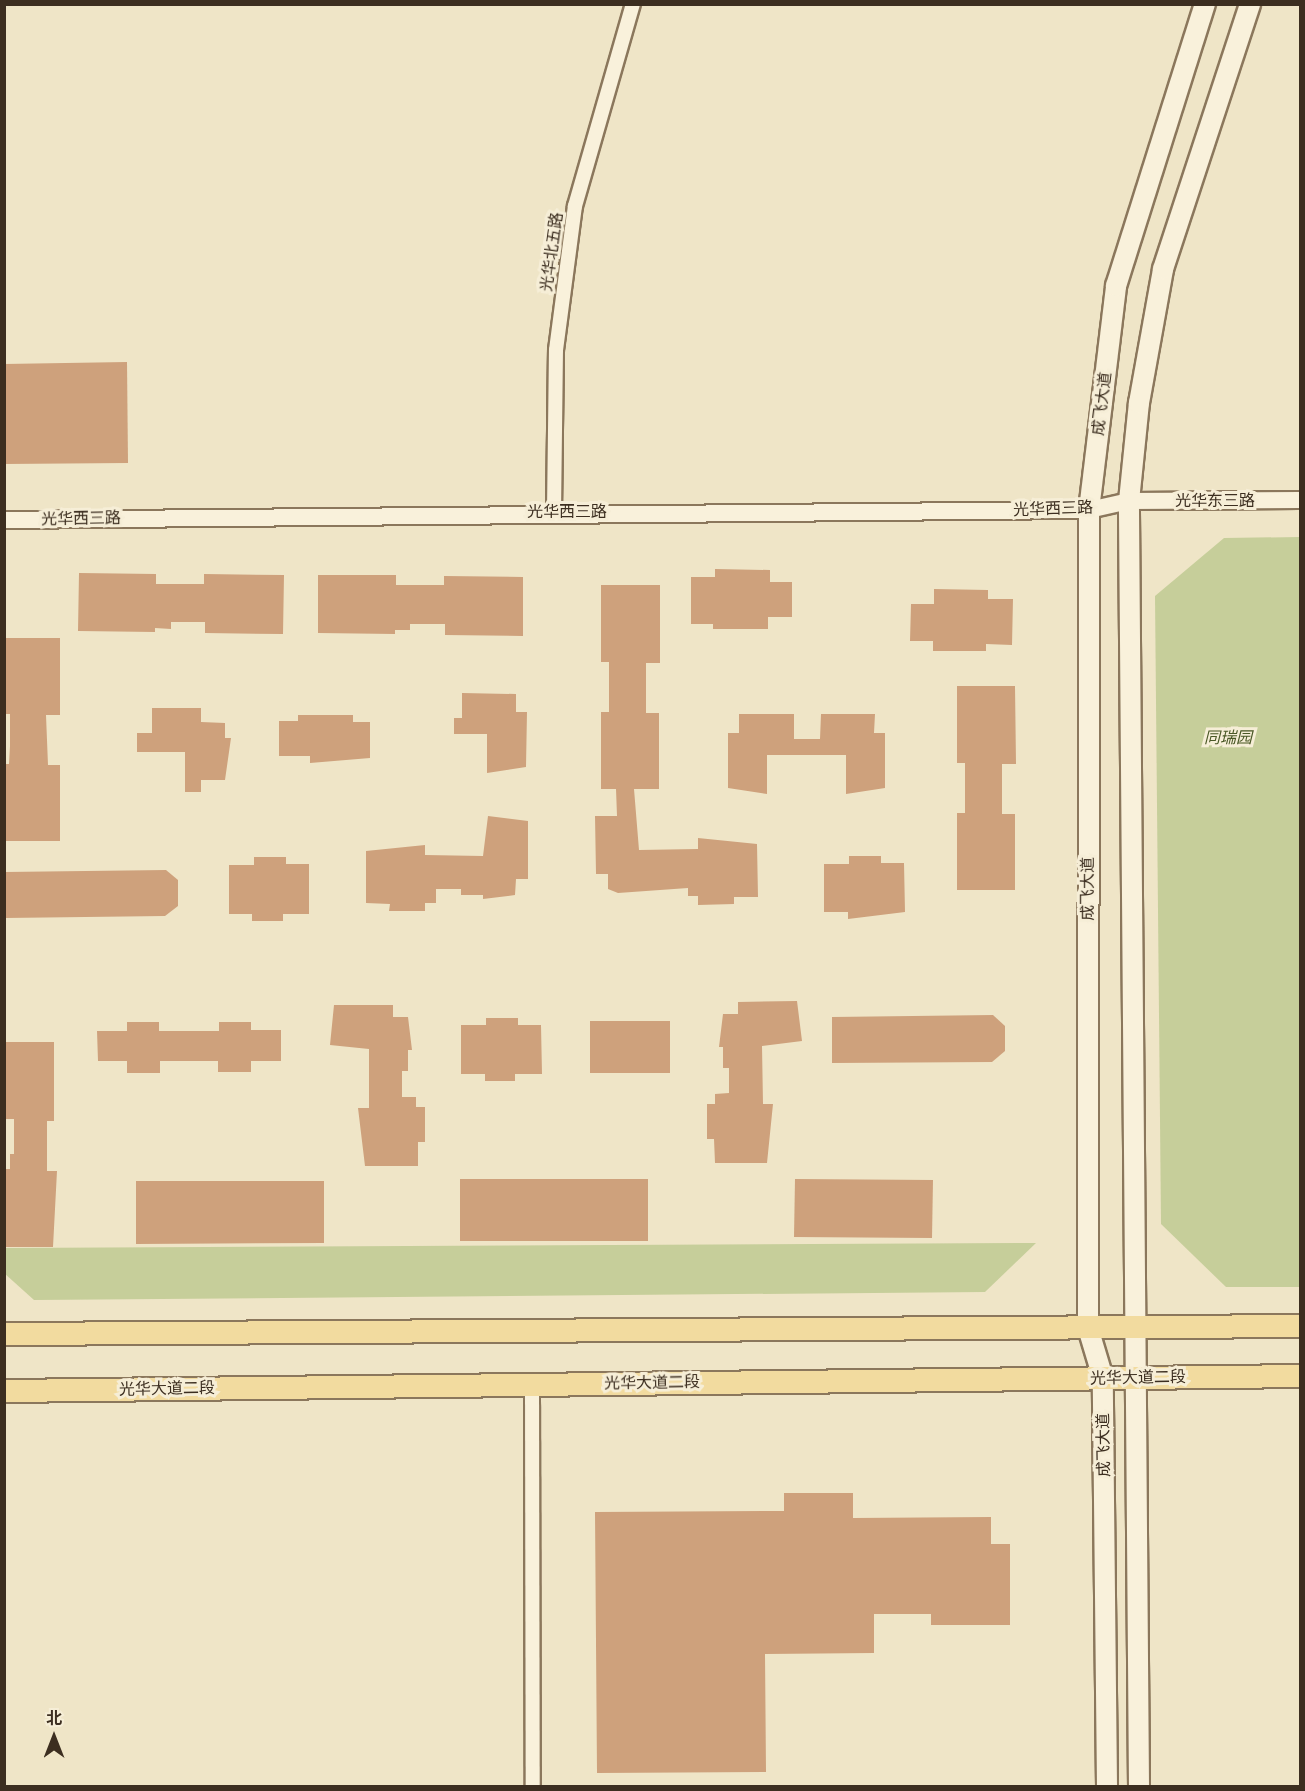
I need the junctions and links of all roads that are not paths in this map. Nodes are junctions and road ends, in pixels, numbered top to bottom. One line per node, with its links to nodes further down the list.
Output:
1 (633, 4): 7 (street, 光华北五路)
2 (1205, 4): 6 (main road, 成飞大道)
3 (1250, 4): 5 (main road, 成飞大道)
4 (1300, 500): 5 (street, 光华东三路)
5 (1129, 501): 6 (street, 光华西三路); 10 (main road, 成飞大道)
6 (1089, 510): 7 (street, 光华西三路); 11 (main road, 成飞大道)
7 (554, 512): 8 (street, 光华西三路)
8 (4, 520)
9 (1300, 1326): 10 (main road)
10 (1137, 1327): 11 (main road); 15 (main road, 成飞大道)
11 (1088, 1328): 12 (main road); 14 (main road, 成飞大道)
12 (4, 1334)
13 (1300, 1376): 15 (main road, 光华大道二段)
14 (1103, 1378): 15 (main road, 光华大道二段); 16 (main road, 光华大道二段); 19 (main road, 成飞大道)
15 (1137, 1378): 20 (main road, 成飞大道)
16 (532, 1384): 17 (main road, 光华大道二段); 18 (street)
17 (4, 1391)
18 (533, 1786)
19 (1107, 1786)
20 (1139, 1786)

